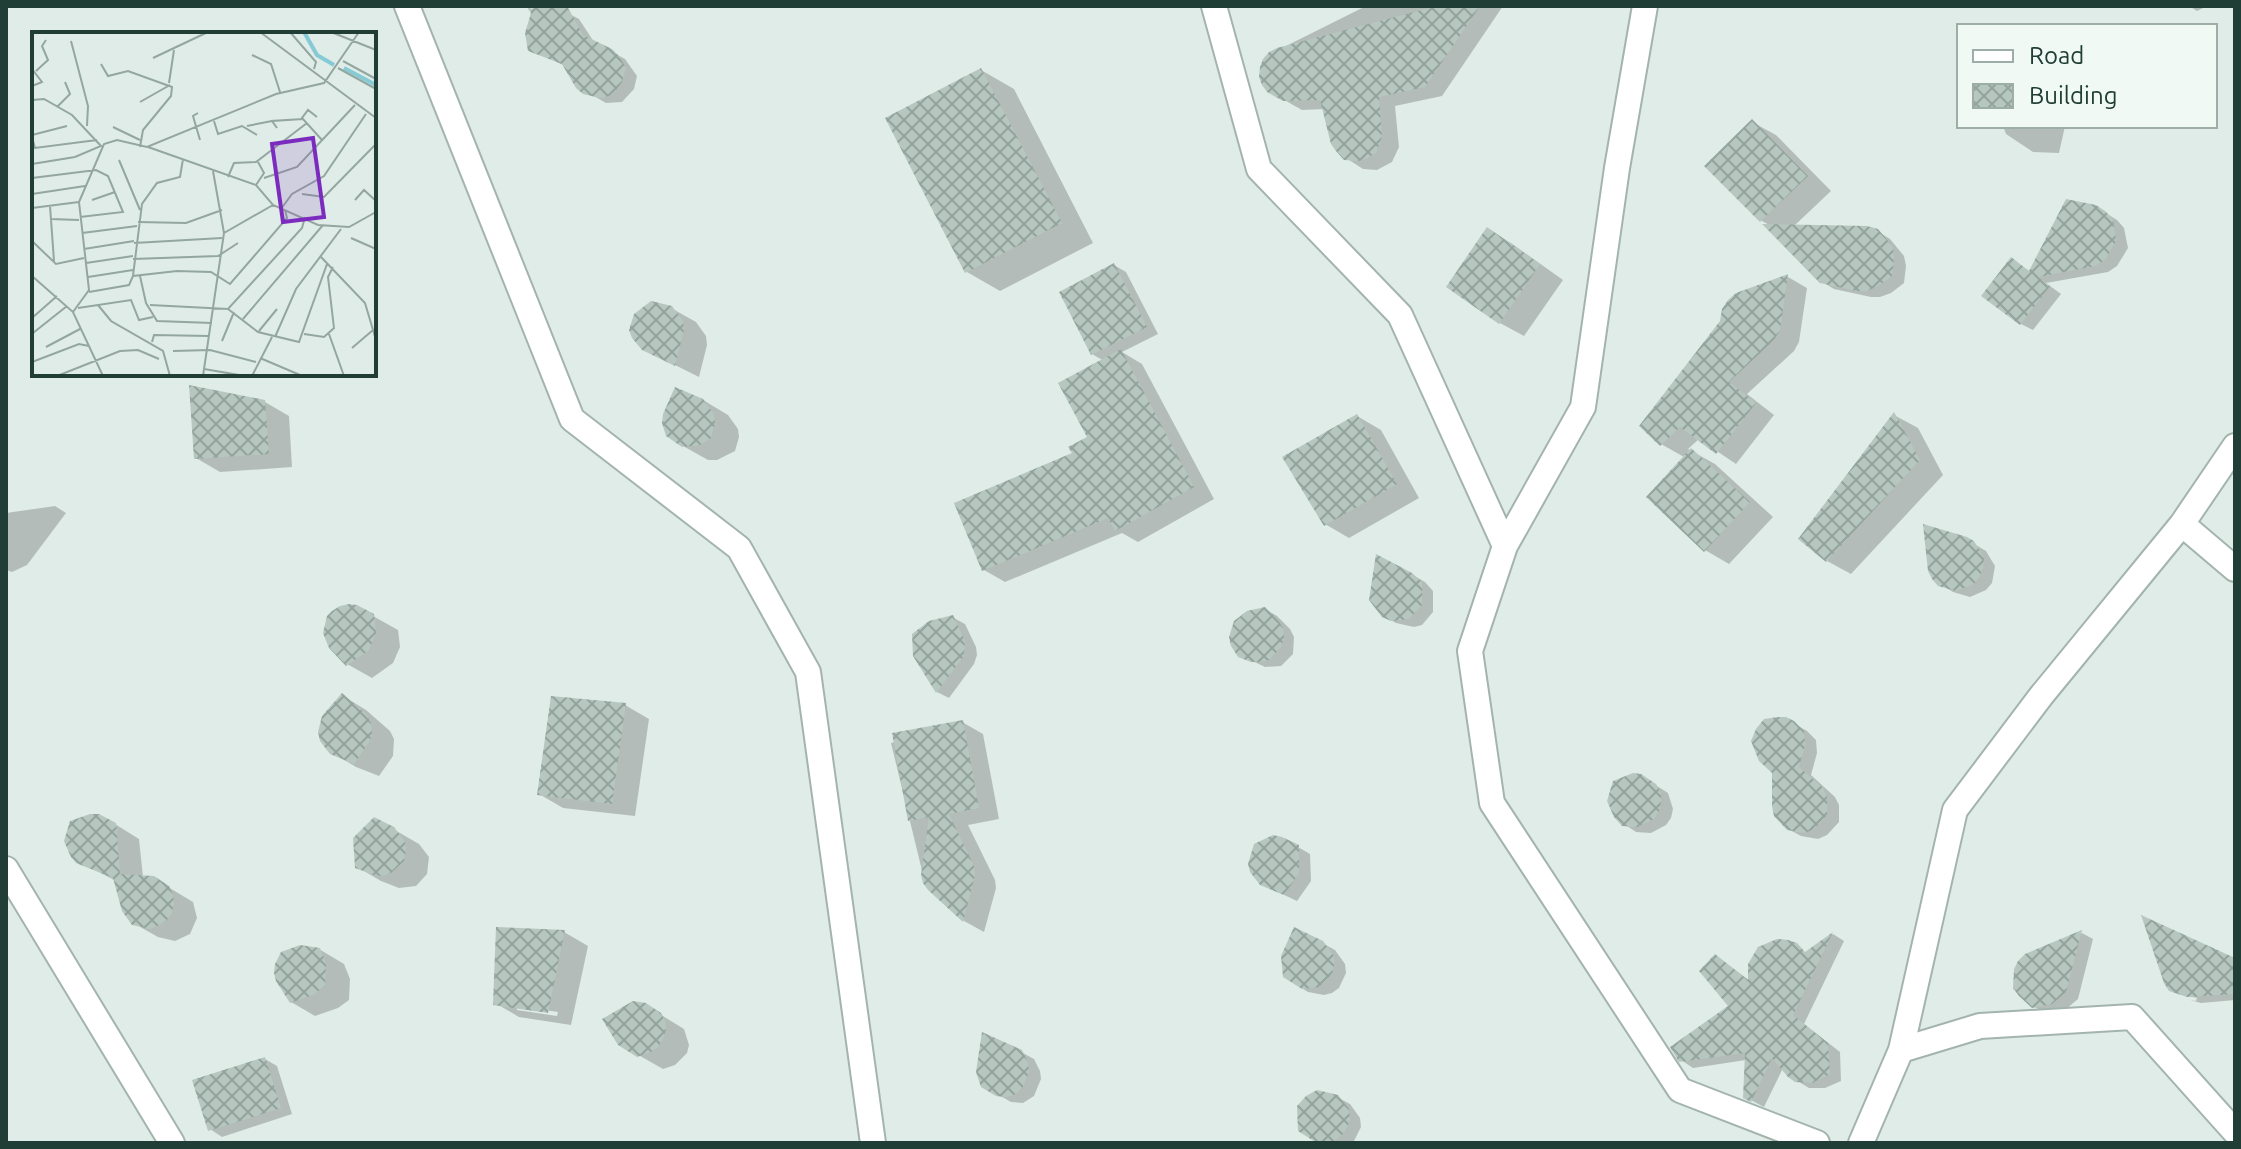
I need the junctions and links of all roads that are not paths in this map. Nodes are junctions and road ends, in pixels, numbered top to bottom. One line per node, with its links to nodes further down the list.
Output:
1 (407, 6): 12 (street)
2 (1214, 6): 6 (street)
3 (1645, 6): 6 (street)
4 (2235, 446): 5 (street)
5 (2182, 524): 7 (street); 9 (street)
6 (1505, 546): 13 (street)
7 (2235, 569)
8 (6, 869): 11 (street)
9 (1901, 1050): 10 (street); 14 (street)
10 (2235, 1132)
11 (172, 1143)
12 (873, 1143)
13 (1817, 1143)
14 (1861, 1143)

